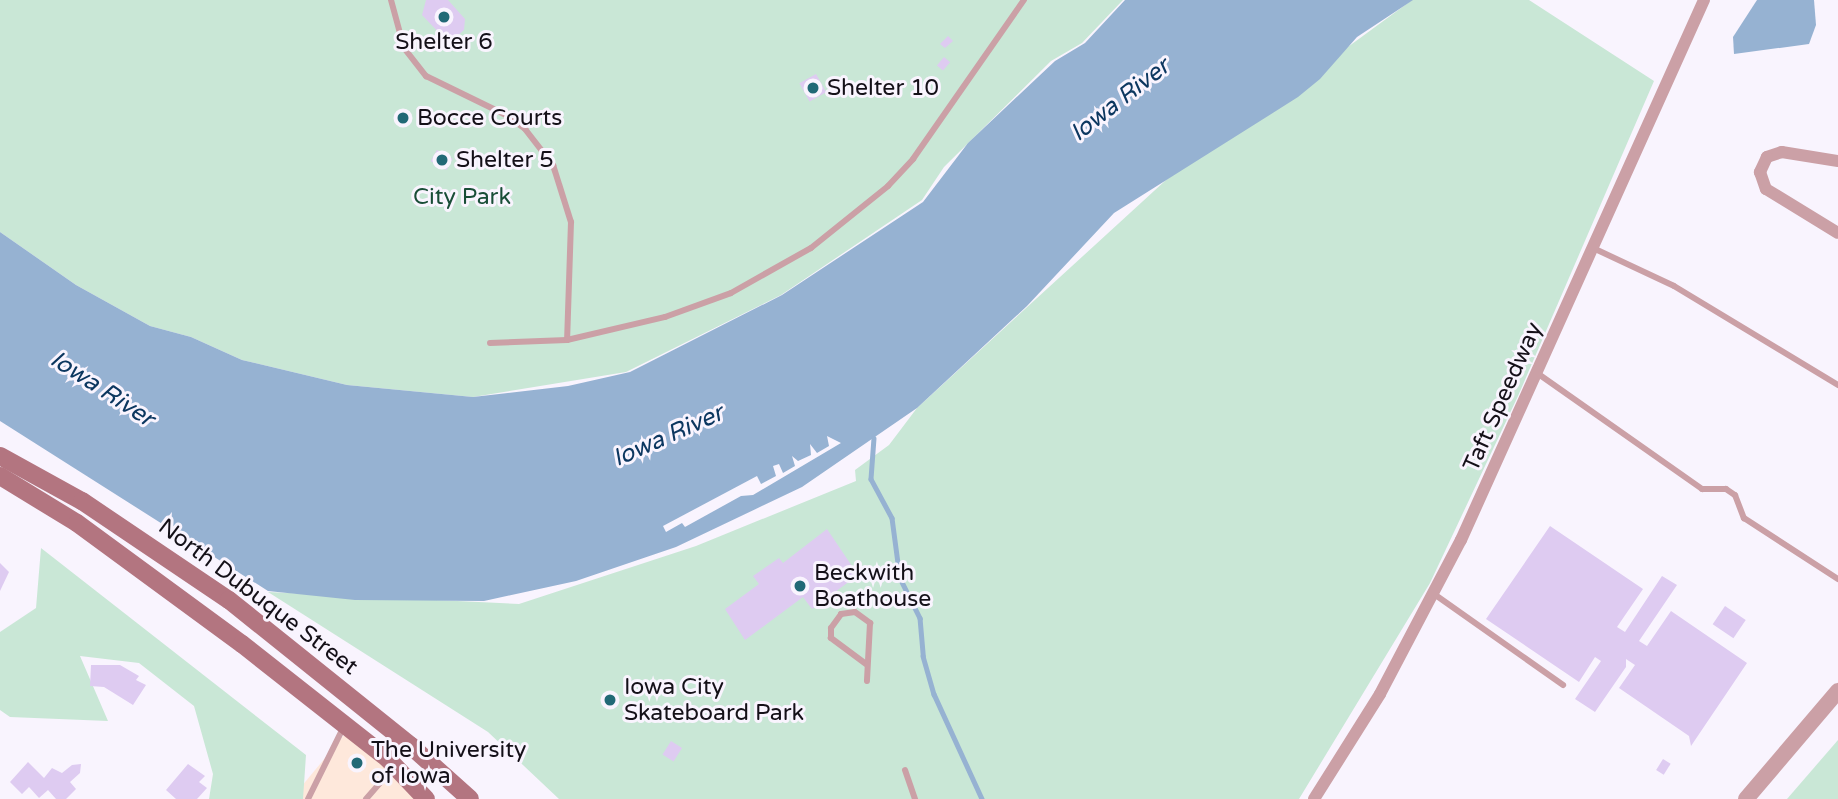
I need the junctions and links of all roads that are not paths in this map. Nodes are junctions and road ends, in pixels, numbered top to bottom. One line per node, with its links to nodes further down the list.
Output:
1 (391, 0): 7 (lane)
2 (1024, 0): 7 (lane)
3 (1704, 0): 6 (street, Taft Speedway)
4 (1838, 161): 5 (street)
5 (1838, 233)
6 (1593, 248): 9 (street, Taft Speedway); 10 (lane)
7 (567, 340): 8 (lane)
8 (490, 342)
9 (1537, 373): 13 (lane); 14 (street, Taft Speedway)
10 (1838, 385)
11 (0, 456): 25 (main road, North Dubuque Street)
12 (0, 476): 19 (main road, North Dubuque Street)
13 (1838, 579)
14 (1434, 594): 17 (lane); 27 (street, Taft Speedway)
15 (866, 664): 15 (lane); 16 (lane)
16 (867, 681)
17 (1563, 685)
18 (1838, 691): 28 (street)
19 (345, 724): 20 (main road, North Dubuque Street); 22 (lane)
20 (394, 766): 23 (lane); 24 (main road, North Dubuque Street)
21 (905, 771): 26 (lane)
22 (308, 799)
23 (366, 799)
24 (426, 799)
25 (470, 799)
26 (915, 799)
27 (1314, 799)
28 (1745, 799)

